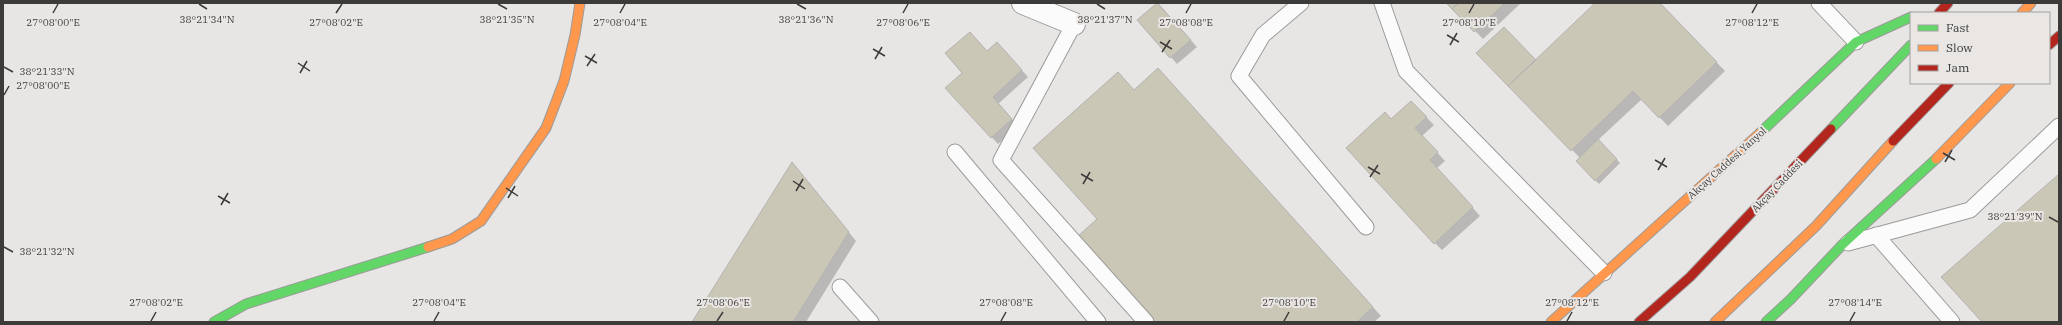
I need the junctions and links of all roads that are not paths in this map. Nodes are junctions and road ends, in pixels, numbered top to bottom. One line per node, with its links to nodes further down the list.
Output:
1 (580, 3): 27 (main road)
2 (1023, 3): 13 (street)
3 (1301, 3): 22 (lane)
4 (1382, 3): 25 (lane)
5 (1819, 3): 15 (lane)
6 (1941, 3): 9 (main road)
7 (1948, 3): 10 (main road)
8 (2031, 3): 11 (main road)
9 (1930, 8)
10 (1940, 12)
11 (2023, 12)
12 (1910, 16): 15 (main road, Akçay Caddesi Yanyol)
13 (1074, 24): 30 (lane)
14 (2059, 36): 16 (main road)
15 (1856, 42): 25 (main road, Akçay Caddesi Yanyol)
16 (2050, 44)
17 (1910, 46): 32 (main road, Akçay Caddesi)
18 (1948, 84): 33 (main road)
19 (2009, 84): 24 (main road)
20 (2059, 126): 23 (lane)
21 (955, 152): 29 (lane)
22 (1366, 226)
23 (1876, 235): 24 (lane); 35 (lane)
24 (1843, 244): 34 (main road)
25 (1604, 273): 31 (main road, Akçay Caddesi Yanyol)
26 (840, 287): 28 (lane)
27 (214, 322)
28 (871, 322)
29 (1098, 322)
30 (1146, 322)
31 (1551, 322)
32 (1639, 322)
33 (1714, 322)
34 (1766, 322)
35 (1952, 322)

